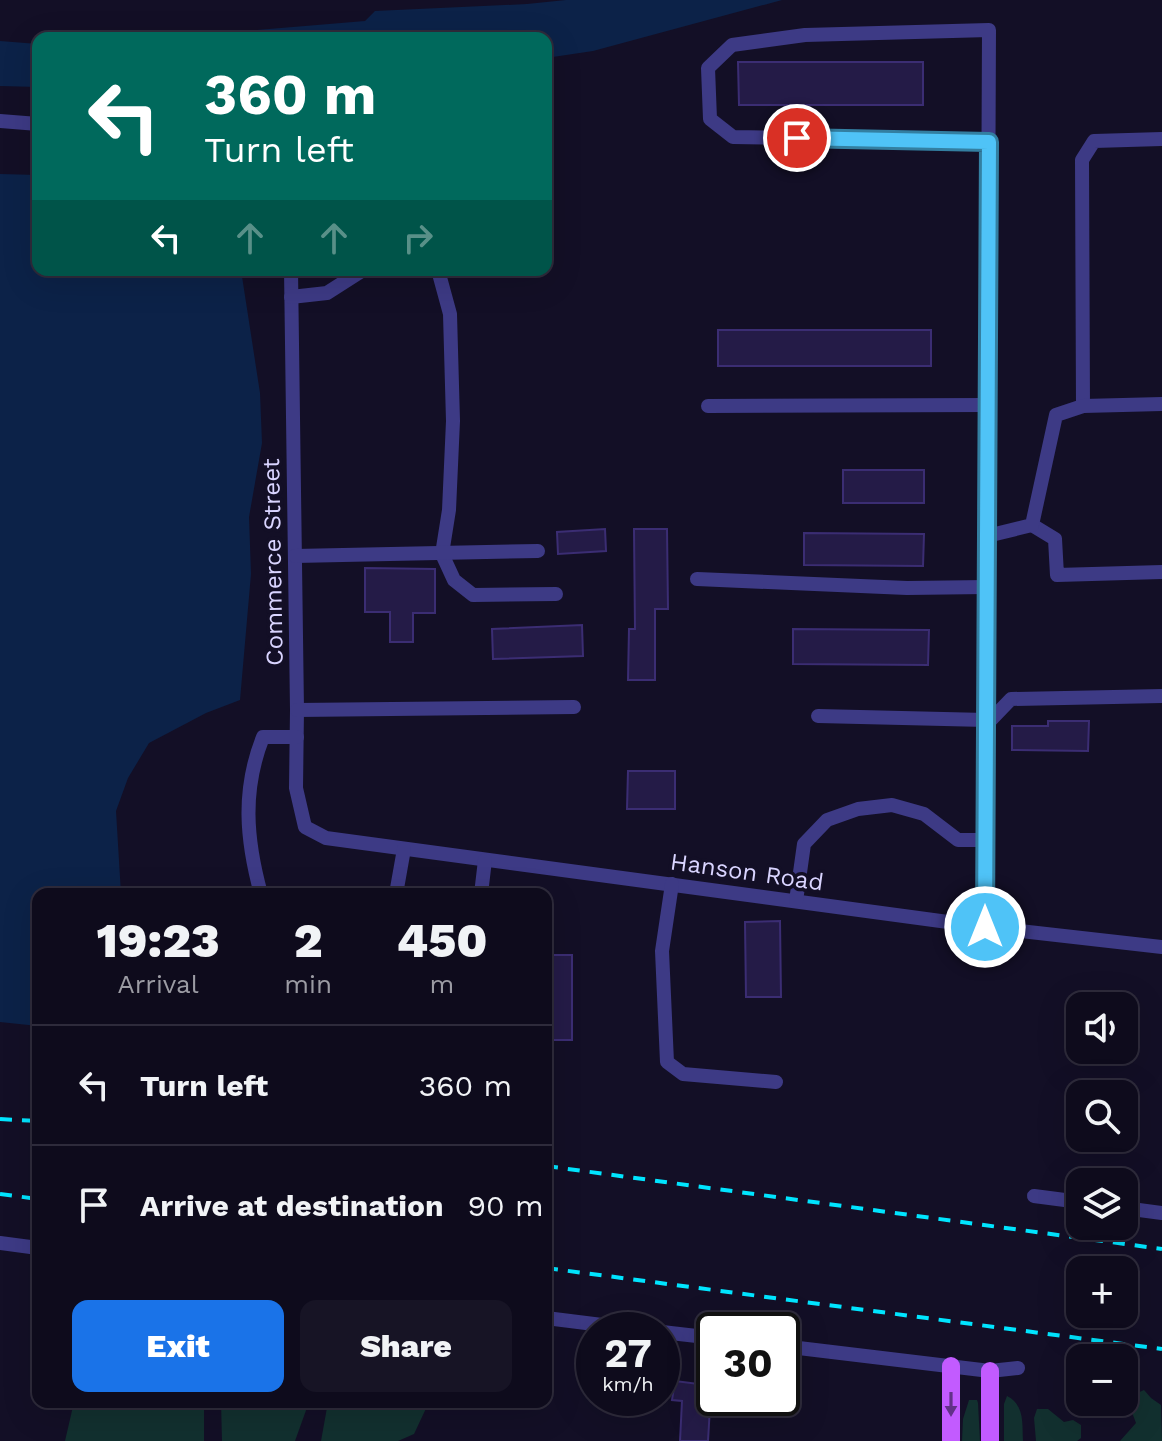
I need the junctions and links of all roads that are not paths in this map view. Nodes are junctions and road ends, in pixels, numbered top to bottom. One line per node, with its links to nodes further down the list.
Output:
1 (0, 121): 2 (street)
2 (32, 124)
3 (1162, 139): 12 (street)
4 (989, 142): 4 (street); 10 (street)
5 (291, 276): 8 (street, Commerce Street)
6 (354, 276): 8 (street)
7 (440, 276): 16 (street)
8 (291, 297): 17 (street, Commerce Street)
9 (1162, 404): 12 (street)
10 (987, 405): 11 (street); 14 (street)
11 (708, 406)
12 (1083, 406): 13 (street)
13 (1032, 525): 14 (street); 18 (street)
14 (987, 536): 20 (street)
15 (538, 551): 16 (street)
16 (442, 554): 17 (street); 21 (street)
17 (295, 556): 24 (street, Commerce Street)
18 (1162, 572)
19 (697, 579): 20 (street)
20 (986, 587): 26 (street)
21 (556, 594)
22 (1162, 696): 26 (street)
23 (574, 707): 24 (street)
24 (297, 710): 27 (street, Commerce Street)
25 (818, 716): 26 (street)
26 (986, 722): 29 (street)
27 (297, 737): 28 (street, Commerce Street); 33 (street)
28 (326, 838): 30 (street, Hanson Road)
29 (985, 840): 36 (street); 37 (street)
30 (404, 849): 31 (street, Hanson Road); 34 (street)
31 (485, 860): 32 (street, Hanson Road); 35 (street)
32 (672, 884): 36 (street, Hanson Road); 39 (street)
33 (260, 888)
34 (397, 888)
35 (482, 888)
36 (796, 901): 37 (street, Hanson Road)
37 (985, 927): 38 (street, Hanson Road)
38 (1162, 947)
39 (776, 1082)
40 (1034, 1196): 41 (street)
41 (1066, 1200)
42 (1138, 1210): 43 (street)
43 (1162, 1213)
44 (0, 1243): 45 (street)
45 (32, 1247)
46 (552, 1319): 47 (street)
47 (576, 1322)
48 (800, 1348): 49 (street)
49 (951, 1366): 51 (street); 52 (main road, one-way to 52)
50 (1018, 1368): 51 (street)
51 (990, 1371): 53 (main road)
52 (951, 1441)
53 (990, 1441)

